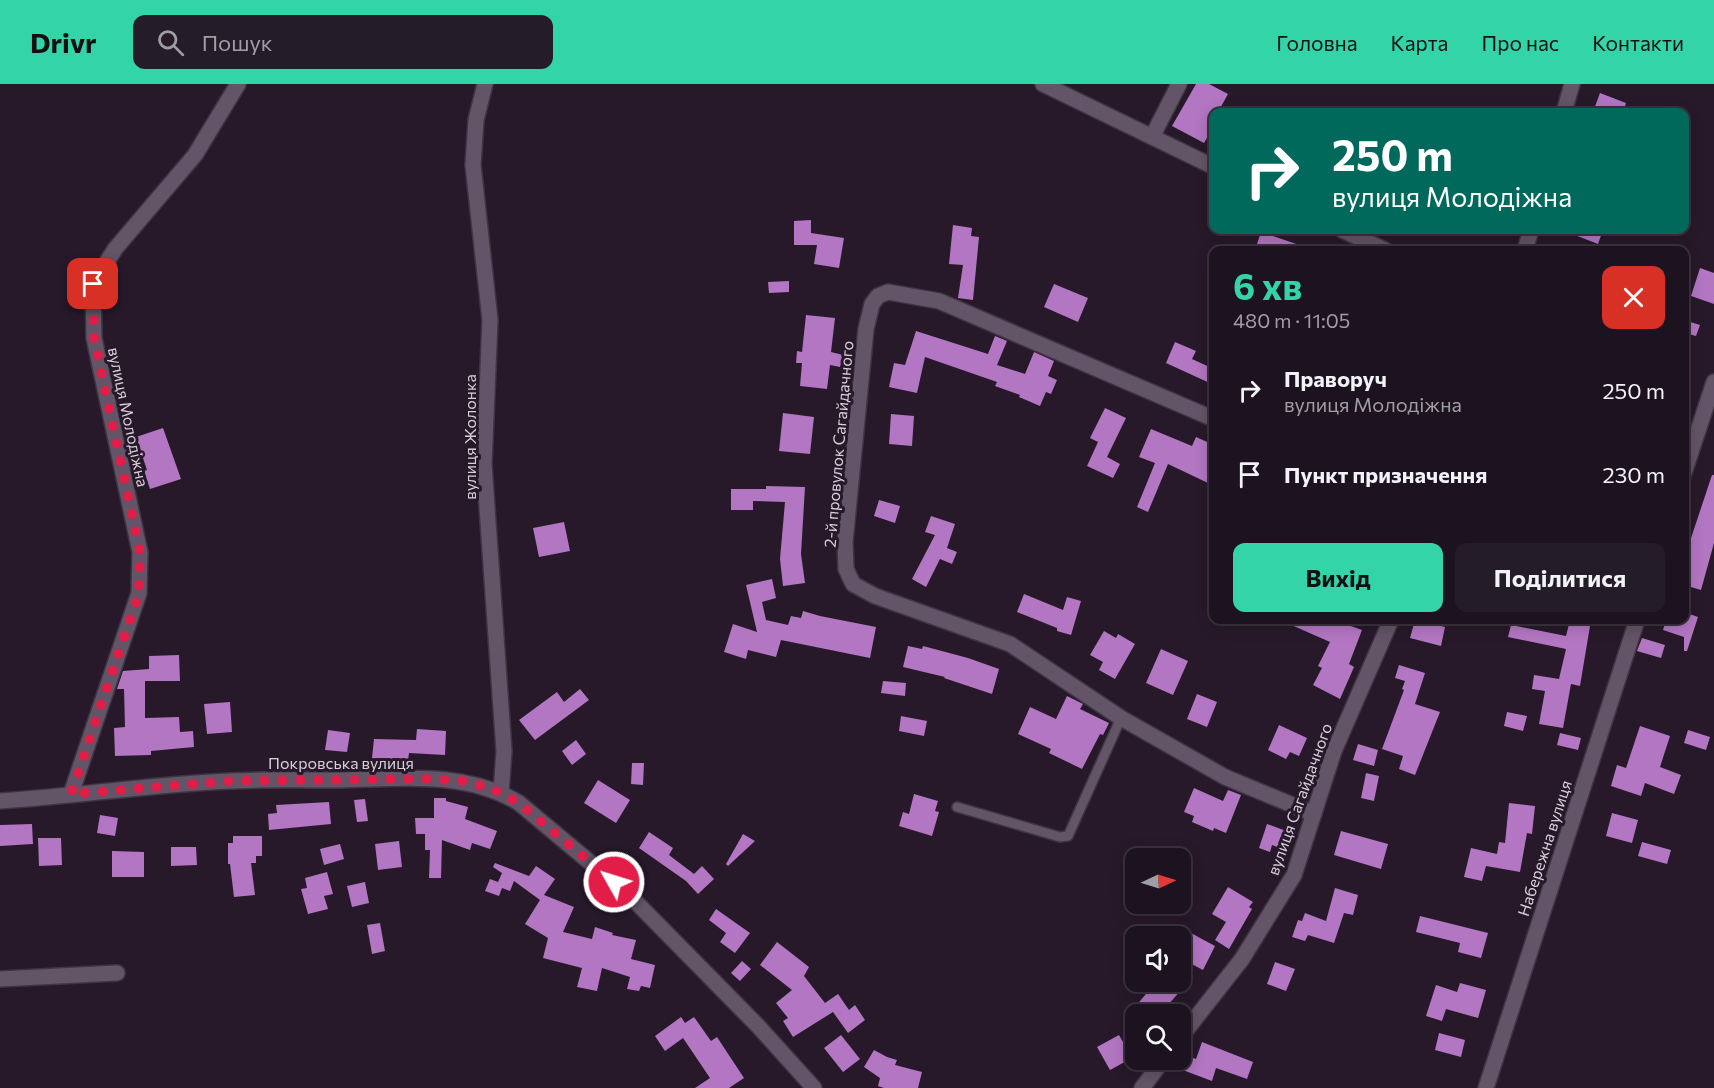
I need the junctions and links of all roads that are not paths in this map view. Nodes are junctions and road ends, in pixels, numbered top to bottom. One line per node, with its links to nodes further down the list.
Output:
1 (238, 84): 18 (street, вулиця Молодіжна)
2 (485, 84): 17 (street, вулиця Жолонка)
3 (1043, 84): 7 (street)
4 (1179, 84): 7 (street)
5 (1572, 84): 6 (street)
6 (1565, 108)
7 (1152, 137): 8 (street)
8 (1209, 165)
9 (1351, 234): 10 (street)
10 (1376, 246)
11 (1714, 382): 13 (street)
12 (1209, 417): 16 (street, 2-й провулок Сагайдачного)
13 (1689, 458)
14 (1389, 624): 21 (street, вулиця Сагайдачного)
15 (1636, 624): 28 (street, Набережна вулиця)
16 (1121, 718): 20 (lane); 21 (street, 2-й провулок Сагайдачного)
17 (501, 793): 18 (street, Покровська вулиця); 26 (street, Покровська вулиця)
18 (71, 794): 19 (street, Покровська вулиця)
19 (0, 801)
20 (957, 807)
21 (1314, 814): 24 (street, вулиця Сагайдачного)
22 (117, 973): 23 (street)
23 (0, 979)
24 (1191, 1024)
25 (1156, 1070): 27 (street)
26 (814, 1088)
27 (1142, 1088)
28 (1486, 1088)

